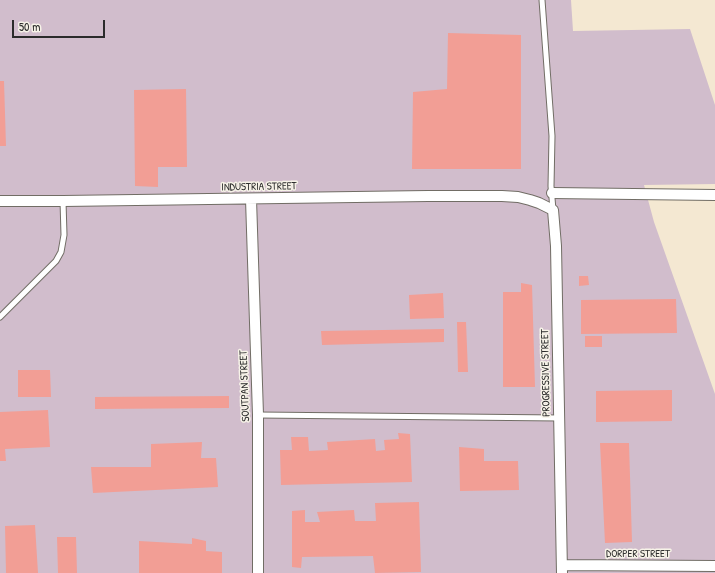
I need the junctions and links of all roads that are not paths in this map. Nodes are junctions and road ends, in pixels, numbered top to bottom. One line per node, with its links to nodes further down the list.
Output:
1 (542, 0): 2 (lane)
2 (552, 193): 3 (street); 7 (lane)
3 (715, 195)
4 (251, 199): 6 (street, INDUSTRIA STREET); 7 (street, INDUSTRIA STREET); 9 (street, SOUTPAN STREET)
5 (0, 201): 6 (street, INDUSTRIA STREET)
6 (63, 201): 8 (lane)
7 (553, 210): 10 (street, PROGRESSIVE STREET)
8 (0, 317)
9 (258, 415): 10 (lane); 13 (street, SOUTPAN STREET)
10 (559, 418): 12 (street, PROGRESSIVE STREET)
11 (715, 566): 12 (street, DORPER STREET)
12 (562, 569)
13 (258, 573)

